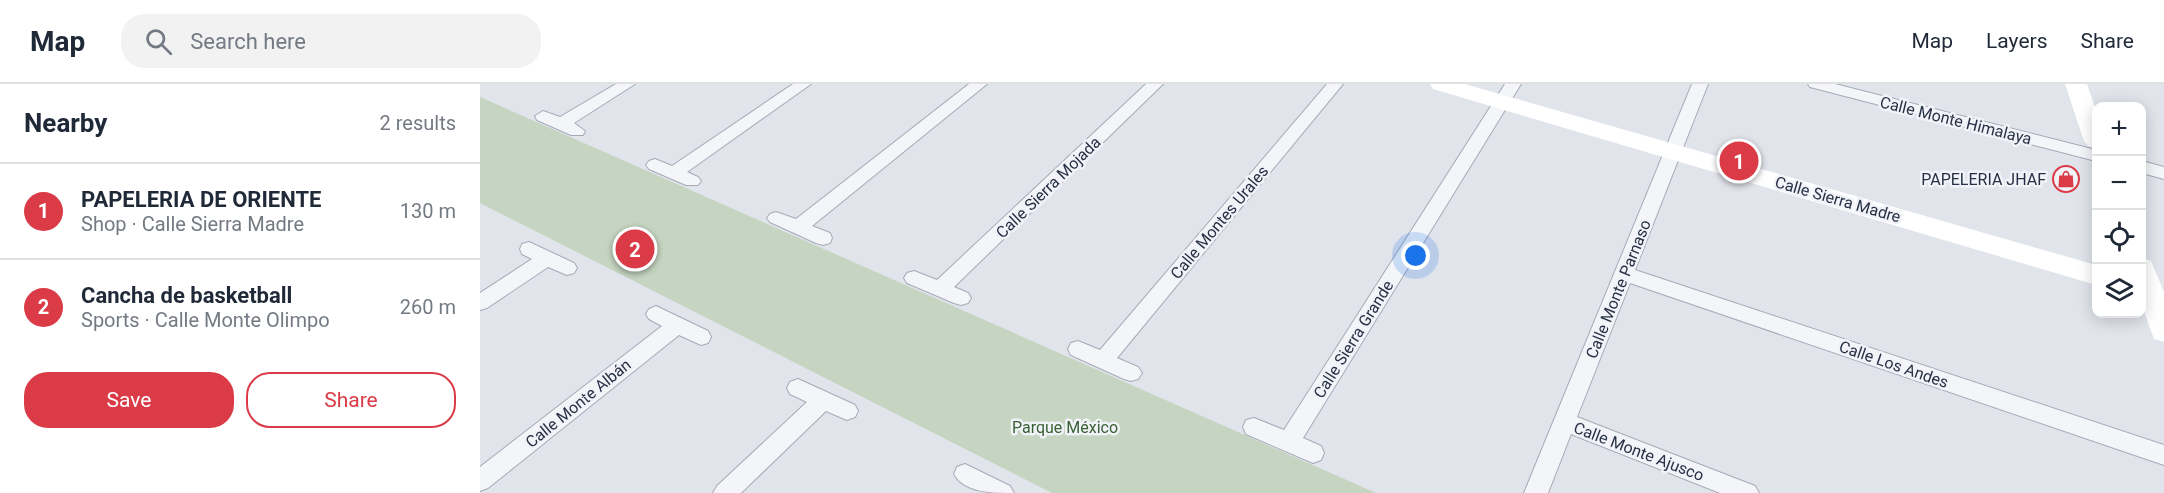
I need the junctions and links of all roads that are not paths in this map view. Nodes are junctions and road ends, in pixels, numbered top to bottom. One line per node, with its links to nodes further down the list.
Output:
1 (627, 84): 12 (street)
2 (803, 84): 19 (street)
3 (979, 84): 23 (street)
4 (1155, 84): 32 (street, Calle Sierra Mojada)
5 (1335, 84): 40 (street, Calle Montes Urales)
6 (1441, 84): 10 (street, Calle Sierra Madre)
7 (1700, 84): 15 (street, Calle Monte Parnaso)
8 (1816, 84): 16 (street, Calle Monte Himalaya)
9 (2076, 84): 13 (street)
10 (1507, 93): 15 (street, Calle Sierra Madre); 47 (street, Calle Sierra Grande)
11 (543, 116): 12 (street)
12 (561, 123): 14 (street)
13 (2092, 127)
14 (577, 131)
15 (1673, 152): 28 (street, Calle Monte Parnaso); 29 (street, Calle Sierra Madre)
16 (2092, 155)
17 (655, 165): 19 (street)
18 (2146, 168): 20 (street)
19 (673, 173): 21 (street)
20 (2164, 173)
21 (692, 181)
22 (776, 218): 23 (street)
23 (799, 227): 24 (street)
24 (823, 238)
25 (529, 249): 26 (street)
26 (547, 258): 27 (street); 34 (street)
27 (567, 268)
28 (1624, 274): 45 (street, Calle Monte Parnaso); 49 (street, Calle Los Andes)
29 (2092, 274)
30 (914, 278): 32 (street)
31 (2149, 285): 37 (street)
32 (940, 289): 33 (street)
33 (961, 298)
34 (480, 303)
35 (656, 314): 36 (street)
36 (677, 325): 38 (street); 51 (street, Calle Monte Albán)
37 (2164, 331)
38 (701, 337)
39 (1078, 349): 40 (street)
40 (1103, 360): 41 (street)
41 (1131, 373)
42 (798, 388): 43 (street)
43 (823, 400): 44 (street); 53 (street)
44 (847, 411)
45 (1565, 422): 54 (street, Calle Monte Parnaso); 55 (street, Calle Monte Ajusco)
46 (1254, 427): 47 (street)
47 (1289, 442): 48 (street)
48 (1313, 453)
49 (2164, 455)
50 (965, 474): 52 (street)
51 (480, 481)
52 (996, 492)
53 (725, 493)
54 (1536, 493)
55 (1747, 493)

